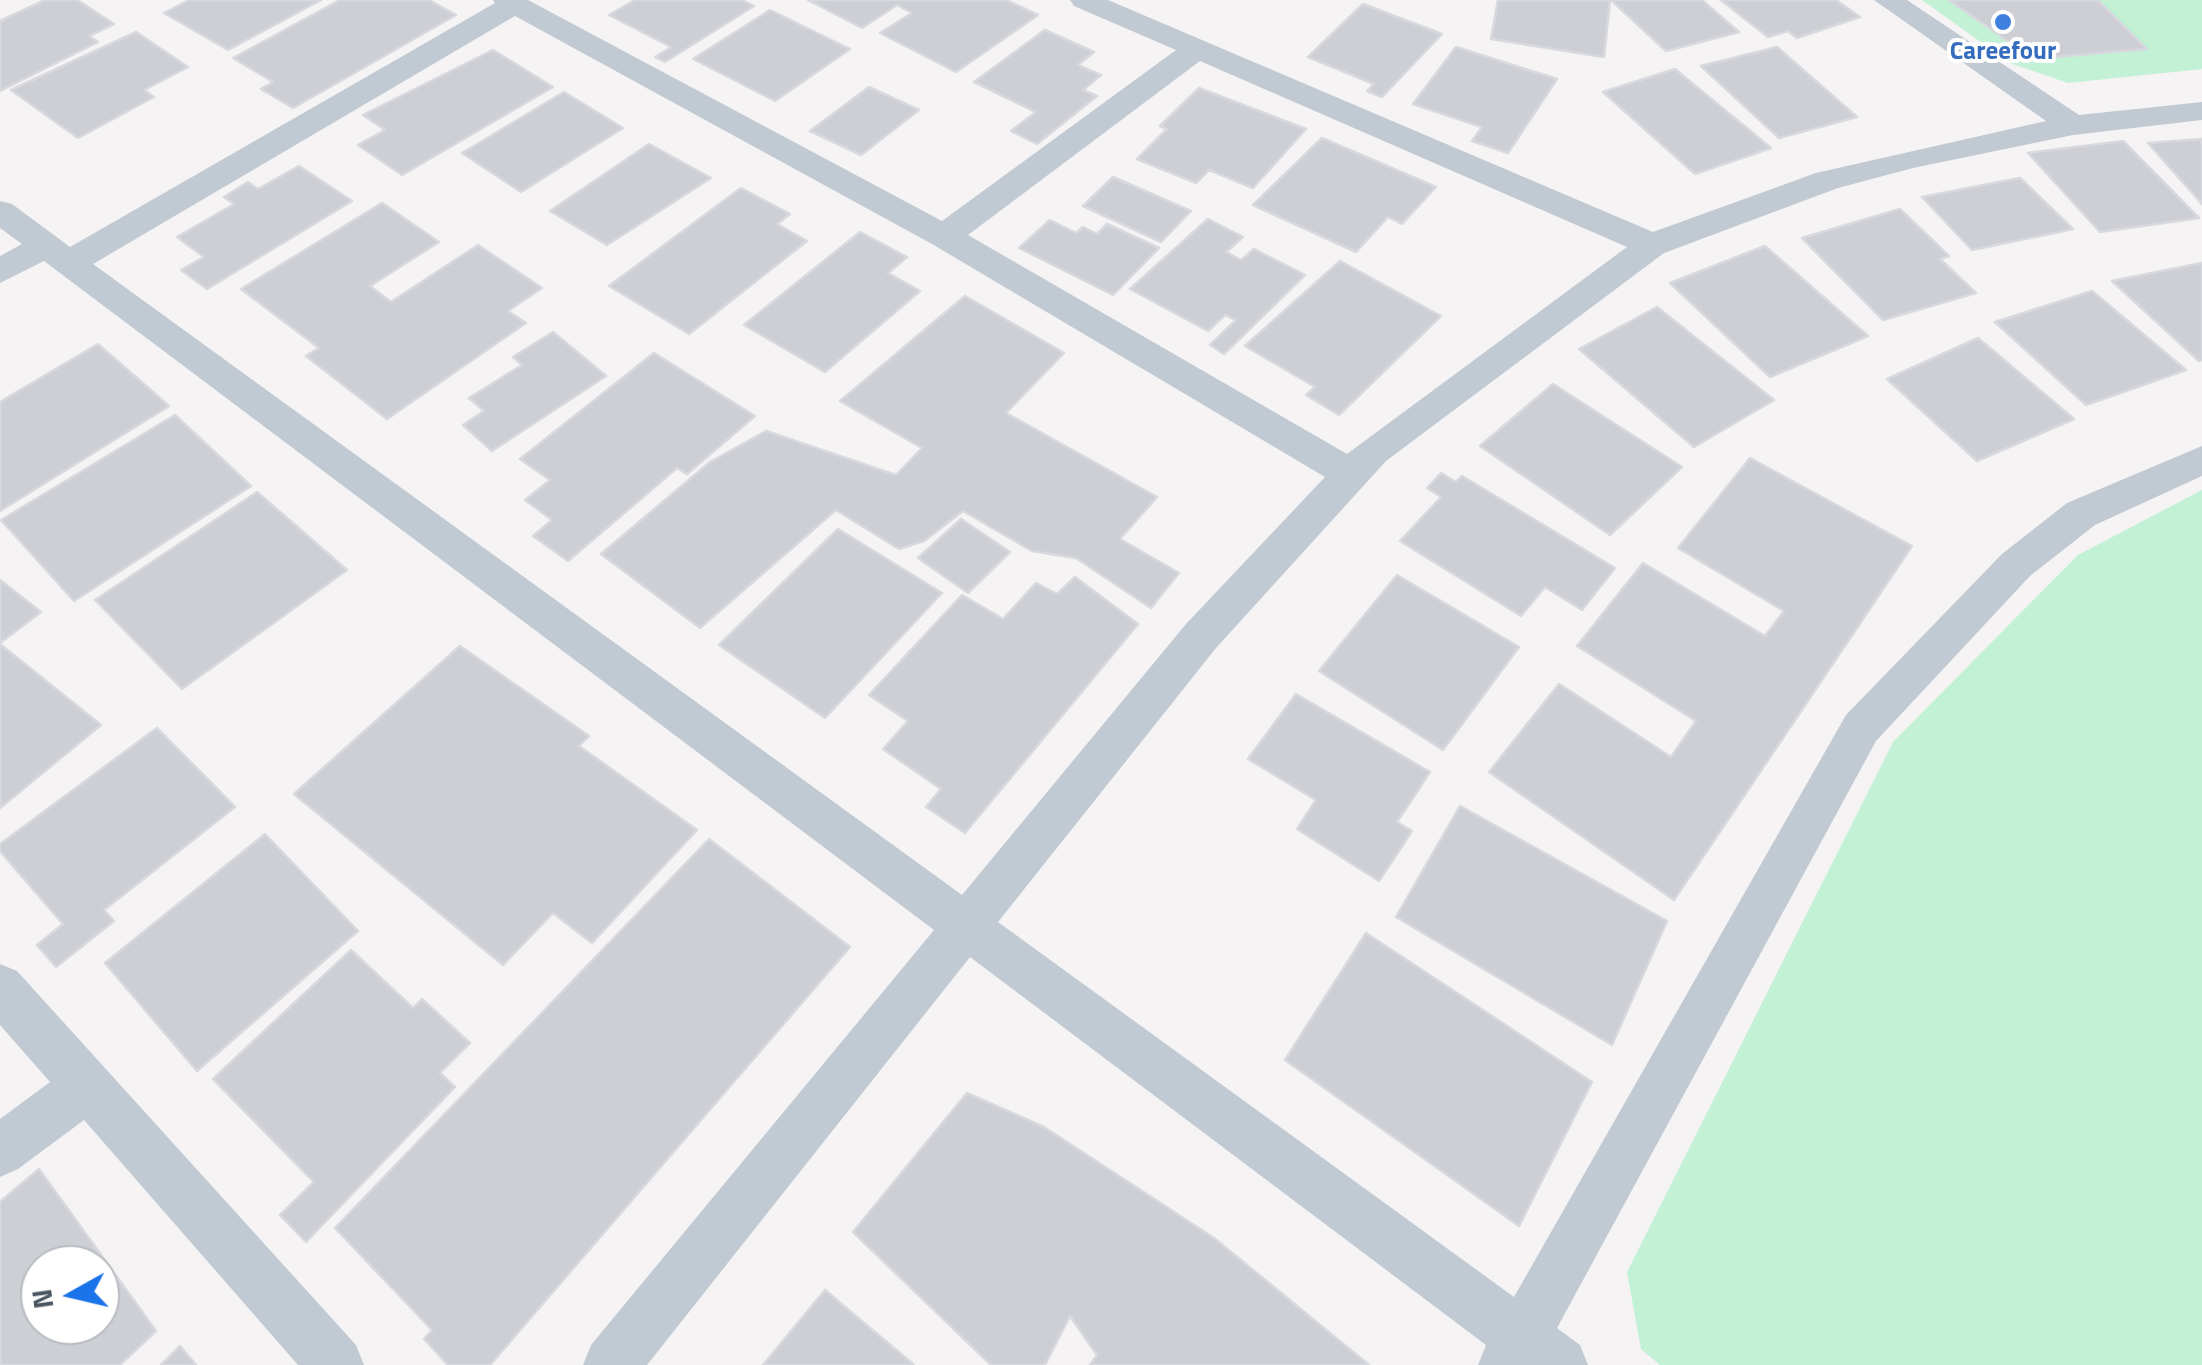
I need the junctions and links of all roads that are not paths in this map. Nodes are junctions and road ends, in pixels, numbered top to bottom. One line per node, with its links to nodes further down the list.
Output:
1 (1084, 0): 4 (street)
2 (1888, 0): 6 (street)
3 (511, 2): 8 (street); 10 (street)
4 (1197, 49): 8 (street); 9 (street)
5 (2202, 111): 6 (street)
6 (2073, 125): 9 (street)
7 (0, 212): 10 (street)
8 (944, 236): 13 (street)
9 (1652, 245): 13 (street)
10 (57, 255): 11 (street); 14 (street)
11 (0, 271)
12 (2202, 460): 18 (street)
13 (1351, 474): 14 (street)
14 (966, 926): 18 (street); 20 (street)
15 (0, 988): 16 (street)
16 (87, 1086): 17 (street); 19 (street)
17 (0, 1151)
18 (1513, 1350): 21 (street)
19 (336, 1365)
20 (610, 1365)
21 (1560, 1365)

